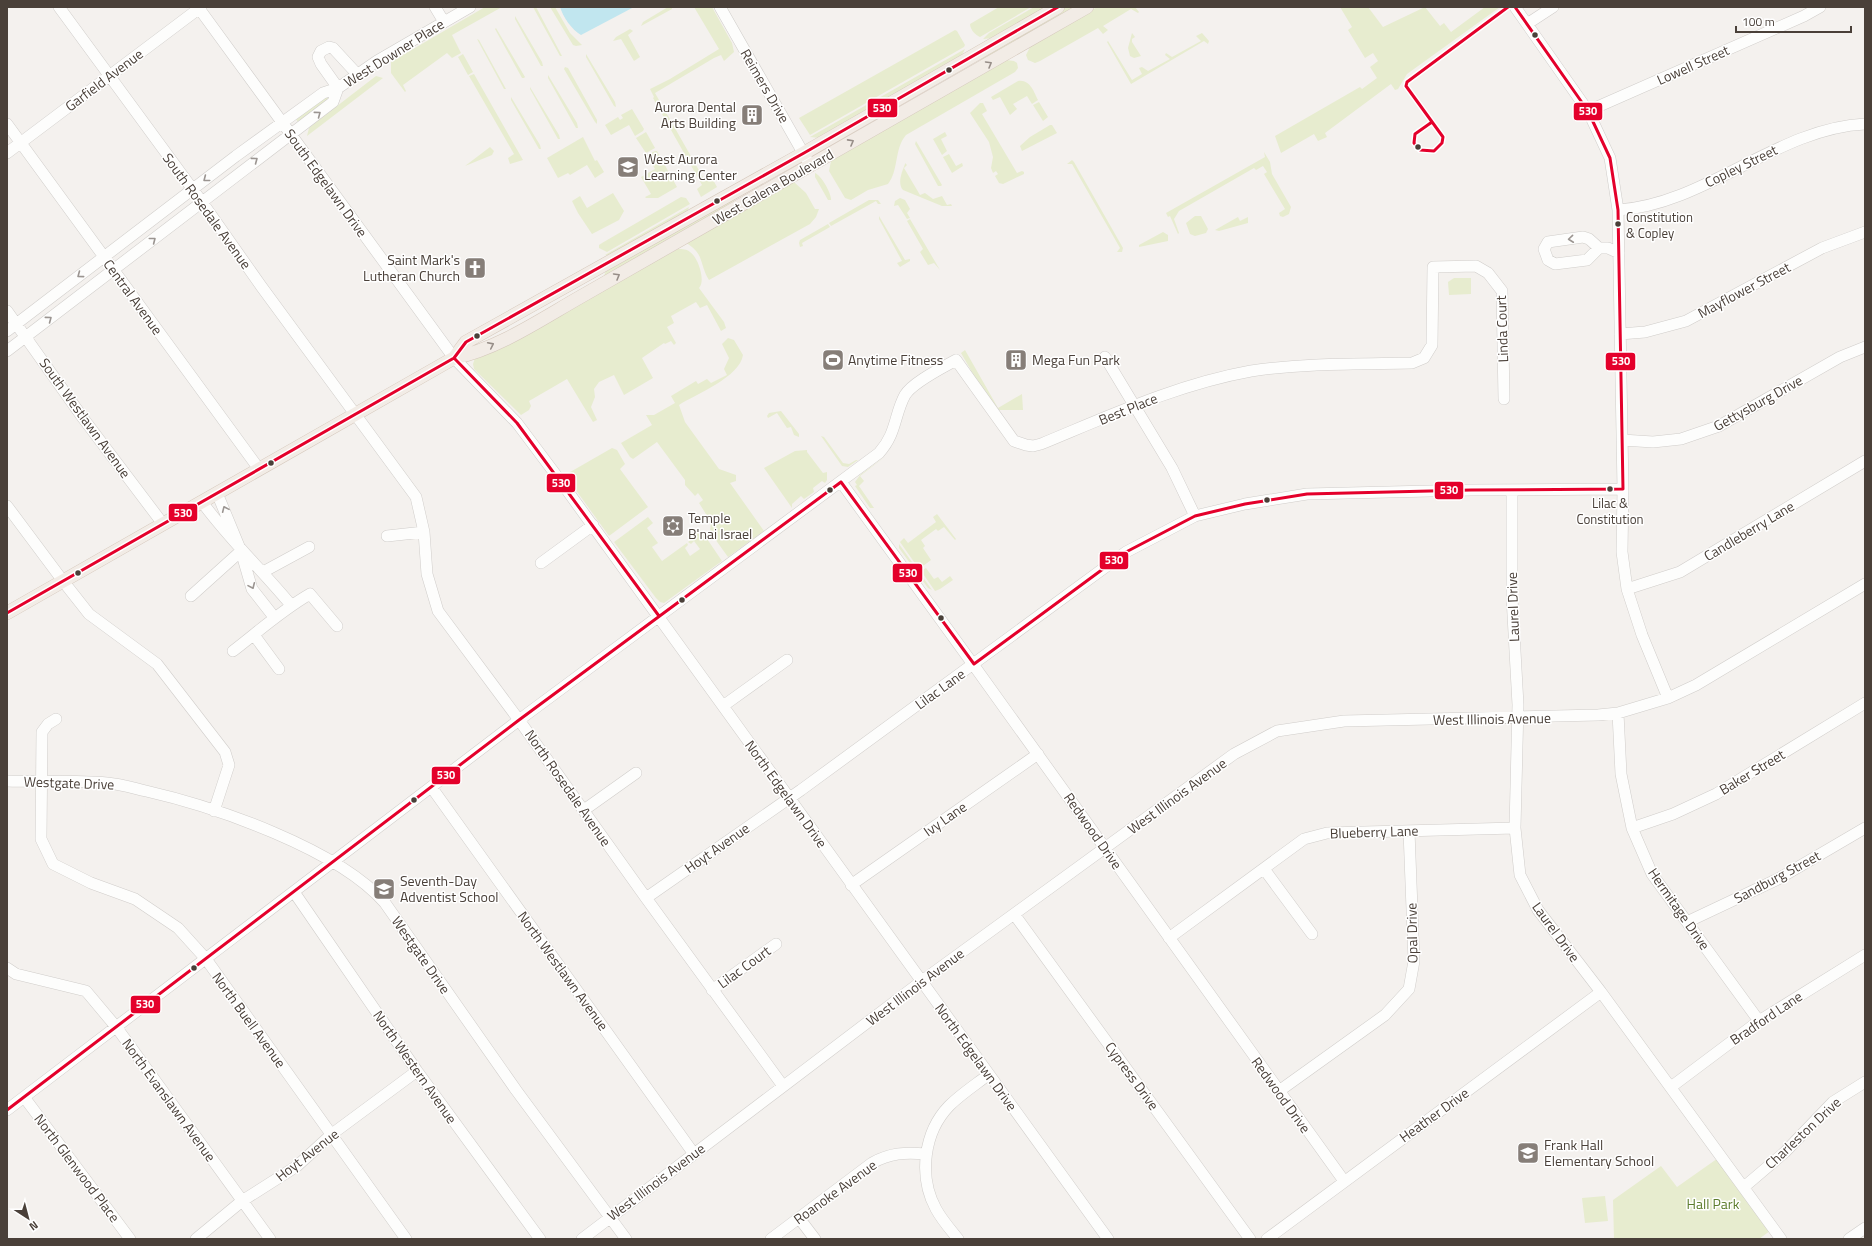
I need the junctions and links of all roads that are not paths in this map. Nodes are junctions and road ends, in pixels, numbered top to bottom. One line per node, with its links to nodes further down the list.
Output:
1 (59, 7): 15 (street, South Rosedale Avenue)
2 (435, 7): 11 (street)
3 (470, 7): 11 (street, West Downer Place)
4 (720, 7): 25 (street, Reimers Drive)
5 (1058, 7): 13 (main road, West Galena Boulevard)
6 (1087, 7): 17 (main road, West Galena Boulevard, one-way to 6)
7 (1515, 7): 12 (street)
8 (1553, 7): 12 (street)
9 (1820, 7): 18 (street, Lowell Street)
10 (199, 8): 15 (street, Garfield Avenue); 19 (street, South Edgelawn Drive)
11 (444, 22): 14 (street, West Downer Place)
12 (1527, 24): 18 (street)
13 (978, 53): 17 (main road); 25 (main road, West Galena Boulevard)
14 (357, 74): 16 (street, West Downer Place); 16 (street)
15 (109, 76): 23 (street, Garfield Avenue); 27 (street, South Rosedale Avenue)
16 (338, 88): 19 (street, West Downer Place); 22 (street, West Downer Place, one-way to 16)
17 (917, 105): 26 (main road, West Galena Boulevard, one-way to 17)
18 (1588, 111): 29 (street)
19 (282, 123): 22 (street, South Edgelawn Drive); 27 (street, West Downer Place, one-way to 27)
20 (7, 124): 23 (street, Central Avenue)
21 (1865, 124): 29 (street, Copley Street)
22 (290, 134): 28 (street, West Downer Place, one-way to 22); 46 (street, South Edgelawn Drive)
23 (21, 143): 24 (street, Garfield Avenue); 33 (street, Central Avenue)
24 (7, 153)
25 (804, 153): 26 (street, Reimers Drive); 35 (main road, West Galena Boulevard)
26 (810, 165): 37 (main road, West Galena Boulevard, one-way to 26)
27 (193, 190): 28 (street, South Rosedale Avenue); 33 (street, West Downer Place)
28 (202, 202): 36 (street, West Downer Place, one-way to 28); 49 (street, South Rosedale Avenue)
29 (1618, 210): 32 (street)
30 (1865, 232): 41 (street, Mayflower Street)
31 (1599, 248): 32 (street, one-way to 31)
32 (1619, 253): 41 (street)
33 (104, 257): 36 (street, Central Avenue); 39 (street, West Downer Place, one-way to 39)
34 (1433, 267): 47 (street, Linda Court); 48 (street, Best Place)
35 (598, 269): 37 (main road); 46 (main road, West Galena Boulevard)
36 (114, 270): 42 (street, West Downer Place, one-way to 36); 52 (street, Central Avenue)
37 (582, 296): 46 (main road, West Galena Boulevard, one-way to 37)
38 (7, 311): 39 (street, South Westlawn Avenue)
39 (16, 324): 40 (street, West Downer Place); 42 (street, South Westlawn Avenue)
40 (7, 331)
41 (1620, 334): 50 (street)
42 (26, 337): 44 (street, West Downer Place); 60 (street, South Westlawn Avenue)
43 (1865, 347): 50 (street, Gettysburg Drive)
44 (7, 351)
45 (1105, 357): 48 (street)
46 (454, 358): 49 (main road, West Galena Boulevard); 61 (street, North Edgelawn Drive)
47 (1504, 399)
48 (1134, 406): 53 (street, Best Place); 59 (street)
49 (356, 413): 52 (main road, West Galena Boulevard); 62 (street, North Rosedale Avenue)
50 (1622, 440): 54 (street)
51 (1865, 461): 70 (street, Candleberry Lane)
52 (259, 469): 56 (main road, West Galena Boulevard)
53 (841, 482): 74 (street); 80 (street, Redwood Drive)
54 (1623, 489): 55 (street, Lilac Lane); 70 (street)
55 (1512, 490): 59 (street, Lilac Lane); 86 (street, Laurel Drive)
56 (218, 493): 57 (main road, West Galena Boulevard); 65 (street, one-way to 56)
57 (202, 502): 60 (main road, West Galena Boulevard); 65 (street)
58 (7, 506): 68 (street)
59 (1196, 516): 80 (street, Lilac Lane)
60 (163, 524): 68 (main road, West Galena Boulevard)
61 (593, 524): 66 (street); 74 (street, North Edgelawn Drive)
62 (424, 532): 63 (street); 88 (street, North Rosedale Avenue)
63 (387, 536)
64 (309, 547): 67 (street)
65 (241, 550): 67 (street); 71 (street); 75 (street, one-way to 75)
66 (541, 563)
67 (263, 572): 72 (street)
68 (62, 581): 73 (main road, West Galena Boulevard); 96 (street)
69 (1865, 584): 82 (street, West Illinois Avenue)
70 (1627, 589): 82 (street)
71 (191, 596)
72 (291, 605): 75 (street); 76 (street)
73 (7, 613)
74 (659, 616): 84 (street, North Edgelawn Drive); 88 (street)
75 (274, 617): 77 (street)
76 (337, 626)
77 (254, 635): 78 (street); 81 (street)
78 (233, 651)
79 (787, 660): 84 (street)
80 (974, 664): 89 (street, Redwood Drive); 94 (street, Lilac Lane)
81 (279, 669)
82 (1668, 698): 85 (street, West Illinois Avenue)
83 (1865, 703): 98 (street, Baker Street)
84 (723, 706): 94 (street, North Edgelawn Drive)
85 (1618, 713): 86 (street, West Illinois Avenue); 98 (street, Hermitage Drive)
86 (1517, 717): 97 (street, Laurel Drive); 101 (street, West Illinois Avenue)
87 (56, 719): 92 (street, North Buell Avenue)
88 (519, 720): 93 (street); 95 (street, North Rosedale Avenue)
89 (1038, 754): 101 (street, Redwood Drive); 104 (street, Ivy Lane)
90 (636, 773): 95 (street)
91 (7, 781): 92 (street, Westgate Drive)
92 (42, 782): 96 (street, Westgate Drive); 113 (street, North Buell Avenue)
93 (432, 788): 102 (street); 129 (street, North Westlawn Avenue)
94 (789, 798): 104 (street, North Edgelawn Drive); 106 (street, Hoyt Avenue)
95 (584, 810): 106 (street, North Rosedale Avenue)
96 (214, 811): 102 (street, Westgate Drive)
97 (1515, 828): 100 (street, Blueberry Lane); 117 (street, Laurel Drive)
98 (1632, 828): 108 (street, Hermitage Drive)
99 (1865, 828): 108 (street, Sandburg Street)
100 (1409, 831): 103 (street, Blueberry Lane); 125 (street, Opal Drive)
101 (1105, 849): 107 (street, West Illinois Avenue); 110 (street, Redwood Drive)
102 (331, 862): 105 (street); 134 (street, Westgate Drive)
103 (1264, 869): 109 (street); 110 (street, Blueberry Lane)
104 (851, 885): 115 (street, North Edgelawn Drive)
105 (294, 892): 113 (street); 120 (street, North Western Avenue)
106 (646, 898): 116 (street, North Rosedale Avenue)
107 (1014, 914): 115 (street, West Illinois Avenue); 148 (street, Cypress Drive)
108 (1687, 922): 118 (street, Hermitage Drive)
109 (1312, 934)
110 (1169, 938): 125 (street, Redwood Drive)
111 (776, 944): 116 (street, Lilac Court)
112 (1865, 955): 118 (street, Bradford Lane)
113 (206, 959): 119 (street); 128 (street, North Buell Avenue)
114 (7, 968): 119 (street, North Evanslawn Avenue)
115 (922, 981): 121 (street, North Edgelawn Drive); 123 (street, West Illinois Avenue)
116 (712, 990): 123 (street, North Rosedale Avenue)
117 (1602, 992): 124 (street, Laurel Drive); 131 (street, Heather Drive)
118 (1759, 1021): 124 (street, Bradford Lane)
119 (117, 1028): 126 (street); 133 (street, North Evanslawn Avenue)
120 (417, 1071): 128 (street, Hoyt Avenue); 141 (street, North Western Avenue)
121 (988, 1075): 130 (street); 147 (street, North Edgelawn Drive)
122 (1865, 1082): 132 (street, Charleston Drive)
123 (783, 1086): 129 (street, West Illinois Avenue)
124 (1672, 1087): 132 (street, Laurel Drive)
125 (1279, 1091): 131 (street, Redwood Drive)
126 (24, 1097): 127 (street); 137 (street, North Glenwood Place)
127 (7, 1110)
128 (332, 1134): 133 (street, Hoyt Avenue); 140 (street, North Buell Avenue)
129 (694, 1154): 134 (street, West Illinois Avenue)
130 (926, 1154): 135 (street, Roanoke Avenue); 146 (street)
131 (1344, 1181): 149 (street, Heather Drive)
132 (1744, 1187): 150 (street, Laurel Drive)
133 (242, 1201): 138 (street, Hoyt Avenue); 139 (street, North Evanslawn Avenue)
134 (610, 1218): 142 (street, West Illinois Avenue); 143 (street, Westgate Drive)
135 (799, 1218): 144 (street, Roanoke Avenue); 145 (street)
136 (1865, 1228): 151 (street)
137 (130, 1239)
138 (196, 1239)
139 (270, 1239)
140 (406, 1239)
141 (540, 1239)
142 (582, 1239)
143 (626, 1239)
144 (771, 1239)
145 (815, 1239)
146 (958, 1239)
147 (1108, 1239)
148 (1250, 1239)
149 (1267, 1239)
150 (1781, 1239)
151 (1849, 1239)

